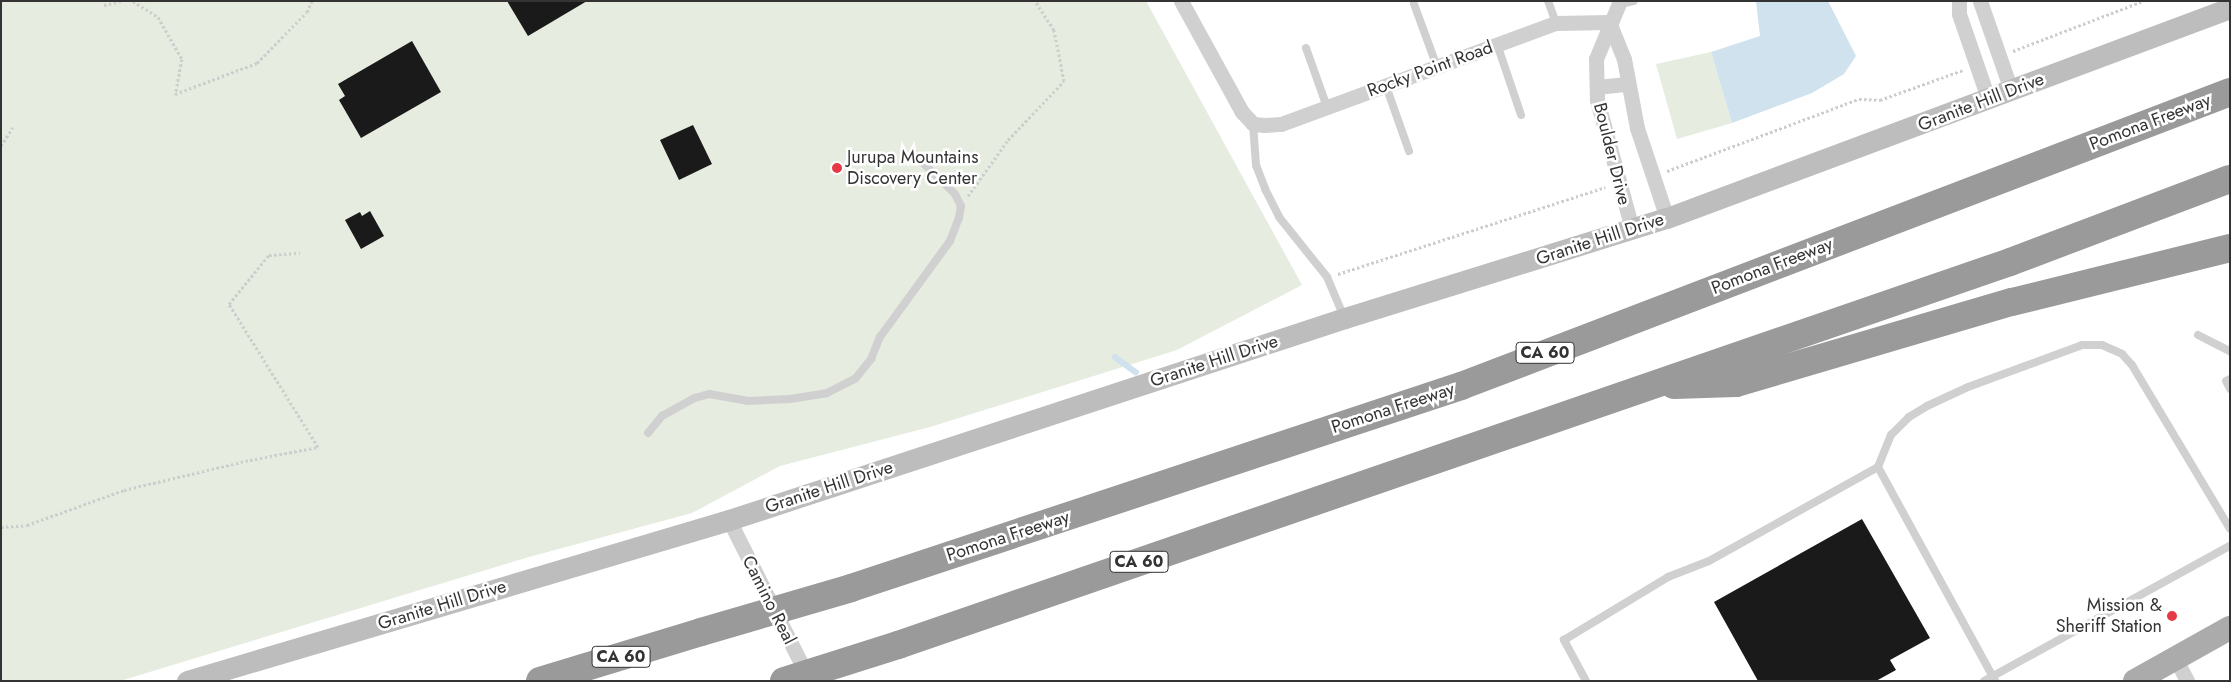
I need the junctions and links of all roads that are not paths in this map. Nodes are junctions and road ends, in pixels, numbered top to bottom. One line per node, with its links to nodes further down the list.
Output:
1 (1181, 1): 21 (street)
2 (1548, 1): 9 (lane)
3 (1959, 1): 18 (street)
4 (1980, 1): 16 (street)
5 (1625, 2): 8 (street, Boulder Drive)
6 (1414, 4): 12 (lane)
7 (2230, 8): 16 (street, Granite Hill Drive)
8 (1609, 22): 9 (street, Rocky Point Road); 13 (street, Boulder Drive); 15 (street, Boulder Drive)
9 (1556, 23): 10 (street, Rocky Point Road)
10 (1498, 44): 12 (street, Rocky Point Road); 20 (lane)
11 (1306, 48): 19 (lane)
12 (1437, 67): 14 (street, Rocky Point Road)
13 (1627, 84): 15 (street); 25 (street, Boulder Drive)
14 (1386, 86): 19 (street, Rocky Point Road); 22 (lane)
15 (1597, 87): 26 (street, Boulder Drive)
16 (2011, 90): 18 (street, Granite Hill Drive)
17 (2230, 92): 43 (highway, Pomona Freeway / CA 60, bridge)
18 (1988, 98): 25 (street, Granite Hill Drive)
19 (1327, 107): 21 (street, Rocky Point Road)
20 (1521, 115)
21 (1252, 124): 28 (lane)
22 (1409, 151)
23 (920, 160): 34 (lane)
24 (2230, 179): 32 (highway, CA 60)
25 (1667, 218): 26 (street, Granite Hill Drive)
26 (1632, 229): 28 (street, Granite Hill Drive)
27 (2230, 248): 32 (highway)
28 (1345, 318): 36 (street, Granite Hill Drive)
29 (2198, 335): 30 (lane)
30 (2230, 351)
31 (2230, 379): 33 (lane)
32 (1645, 386): 44 (highway, CA 60, bridge)
33 (2230, 389)
34 (648, 433)
35 (1878, 466): 37 (lane); 41 (lane); 46 (lane)
36 (728, 520): 42 (street, Granite Hill Drive); 45 (street, Camino Real)
37 (2230, 529)
38 (2230, 546): 41 (lane)
39 (2230, 628): 40 (main road)
40 (2175, 658): 48 (main road); 49 (street)
41 (1994, 678): 47 (lane)
42 (187, 681)
43 (540, 681)
44 (784, 681)
45 (810, 681)
46 (1586, 681)
47 (1984, 681)
48 (2135, 681)
49 (2187, 681)

